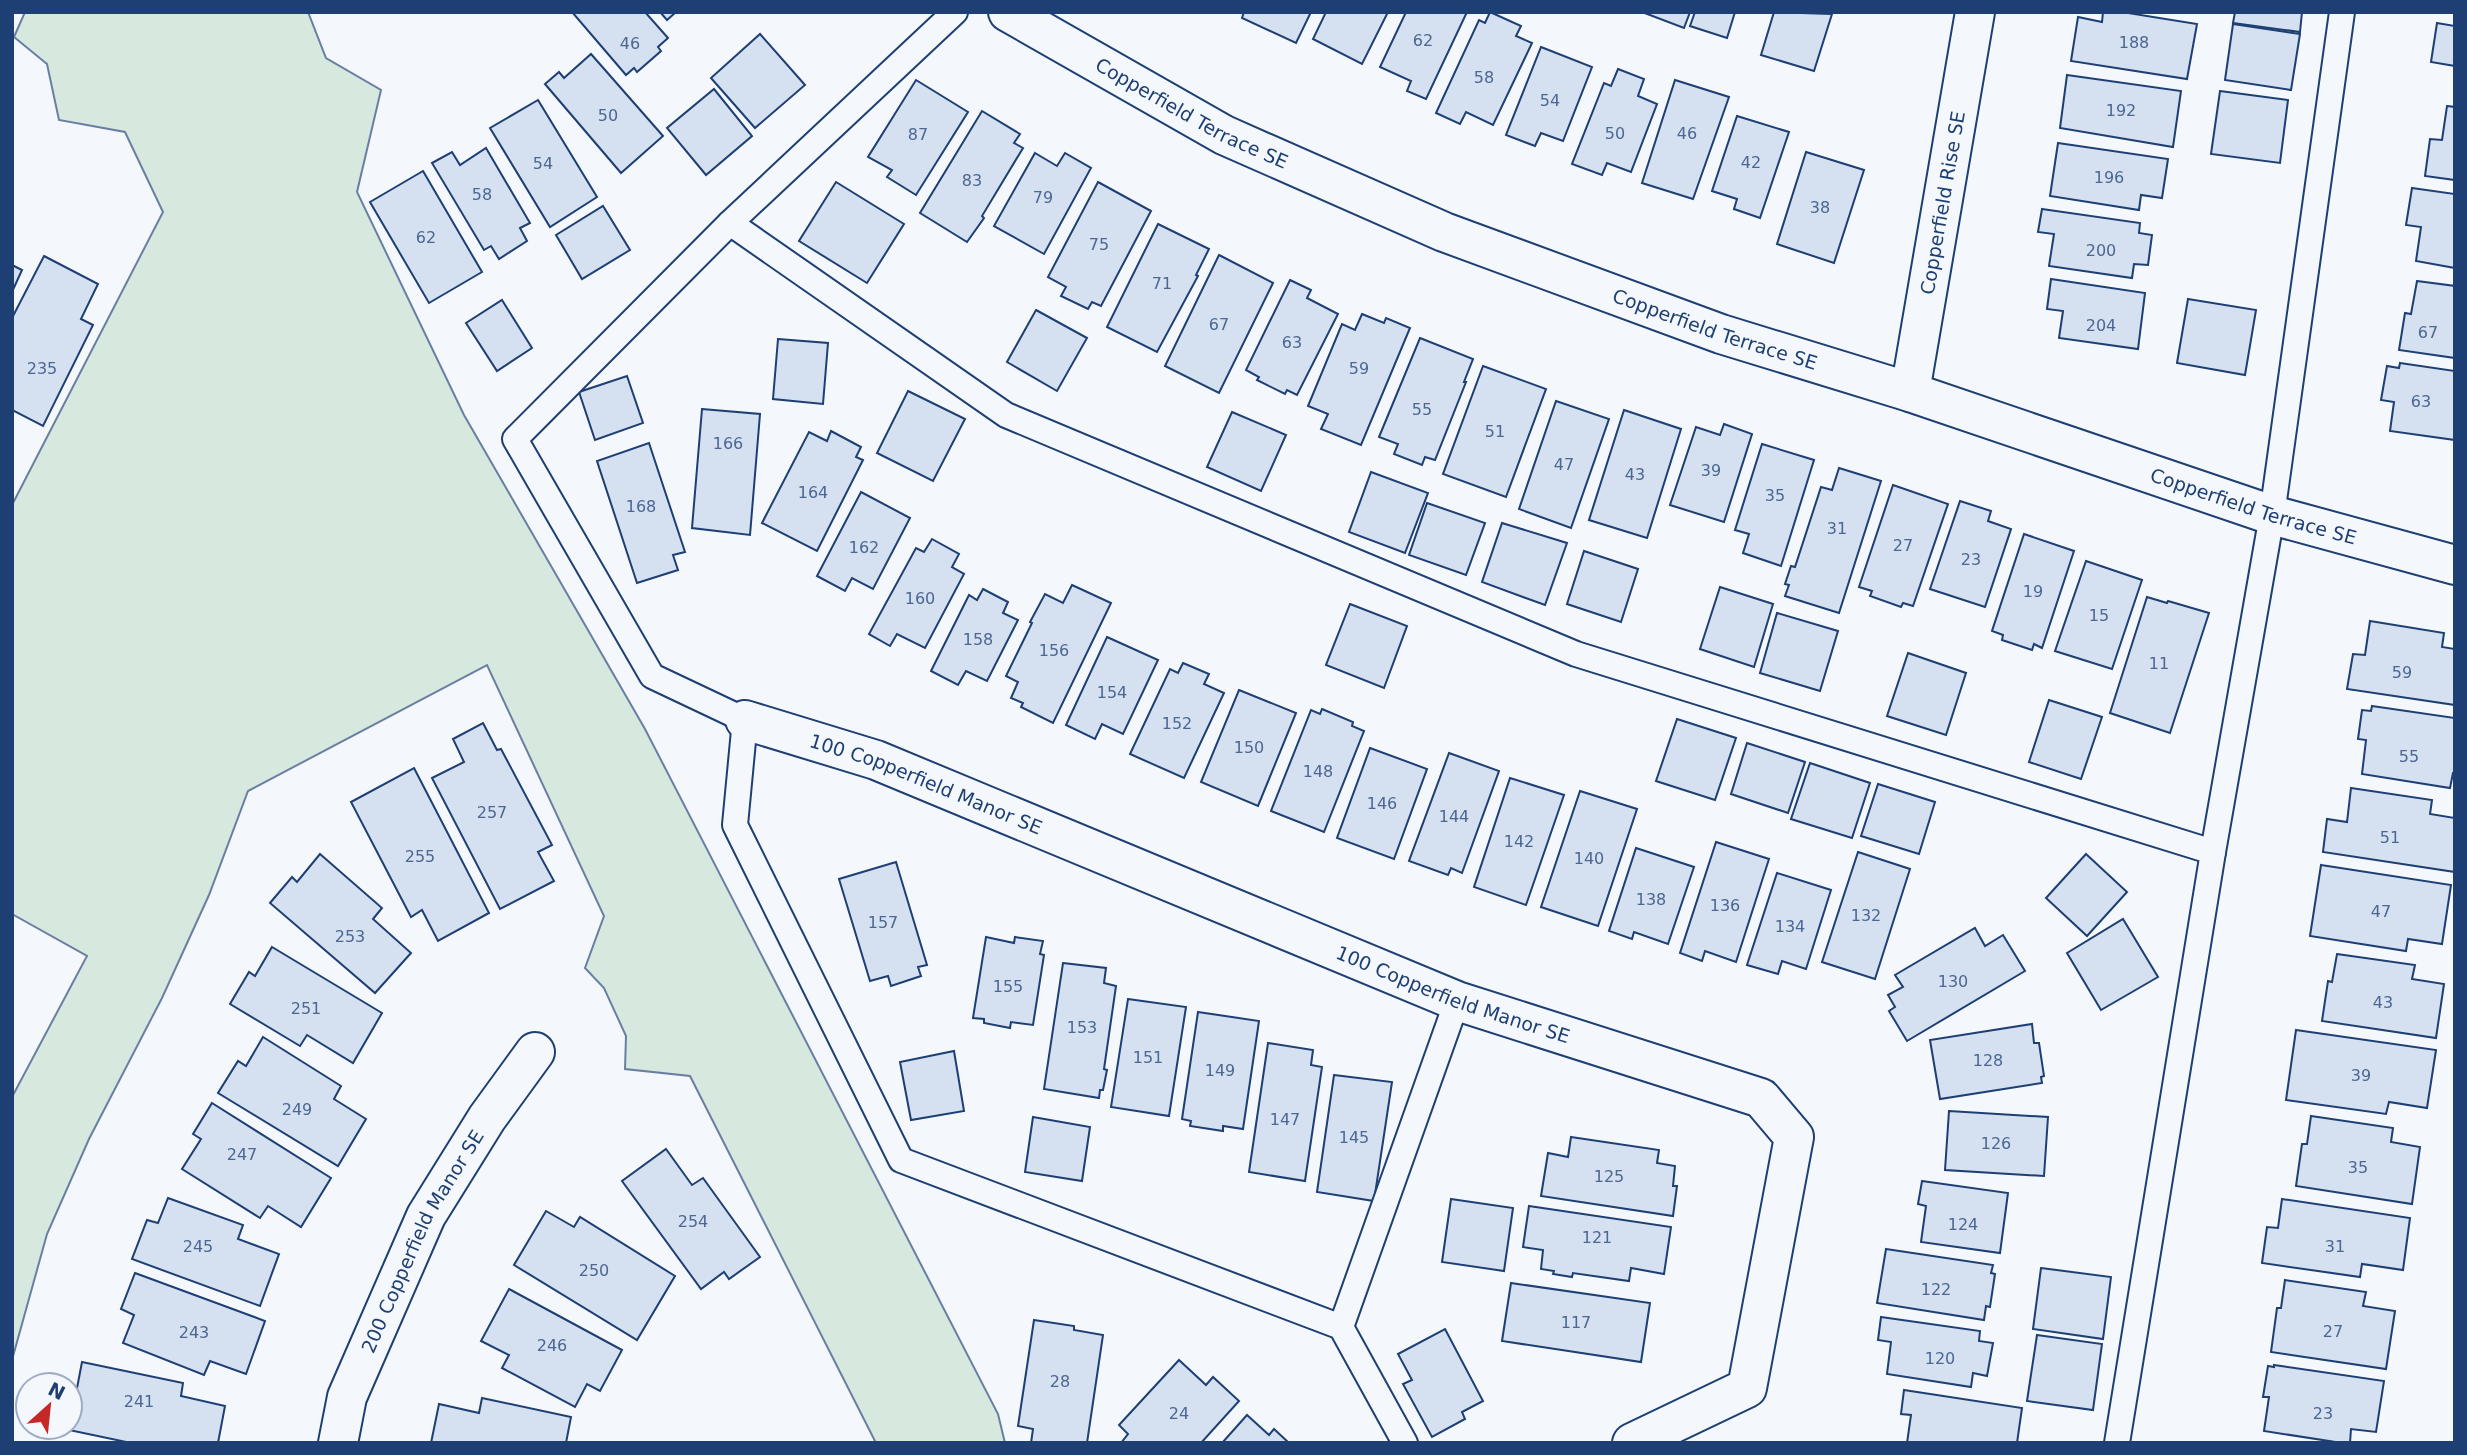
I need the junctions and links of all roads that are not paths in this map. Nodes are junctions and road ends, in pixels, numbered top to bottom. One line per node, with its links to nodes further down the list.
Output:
1 (956, 12): 5 (lane)
2 (1008, 12): 6 (street, Copperfield Terrace SE)
3 (2342, 12): 7 (lane)
4 (1973, 13): 6 (street, Copperfield Rise SE)
5 (730, 223): 9 (lane); 10 (lane)
6 (1910, 392): 7 (street, Copperfield Terrace SE)
7 (2272, 515): 8 (street, Copperfield Terrace SE); 10 (lane)
8 (2455, 565)
9 (745, 720): 11 (street, 100 Copperfield Manor SE); 13 (lane)
10 (2213, 852): 17 (lane)
11 (1457, 1001): 13 (lane); 16 (street, 100 Copperfield Manor SE)
12 (535, 1052): 14 (street, 200 Copperfield Manor SE)
13 (1341, 1327): 15 (lane)
14 (338, 1443)
15 (1405, 1443)
16 (1632, 1443)
17 (2117, 1443)

